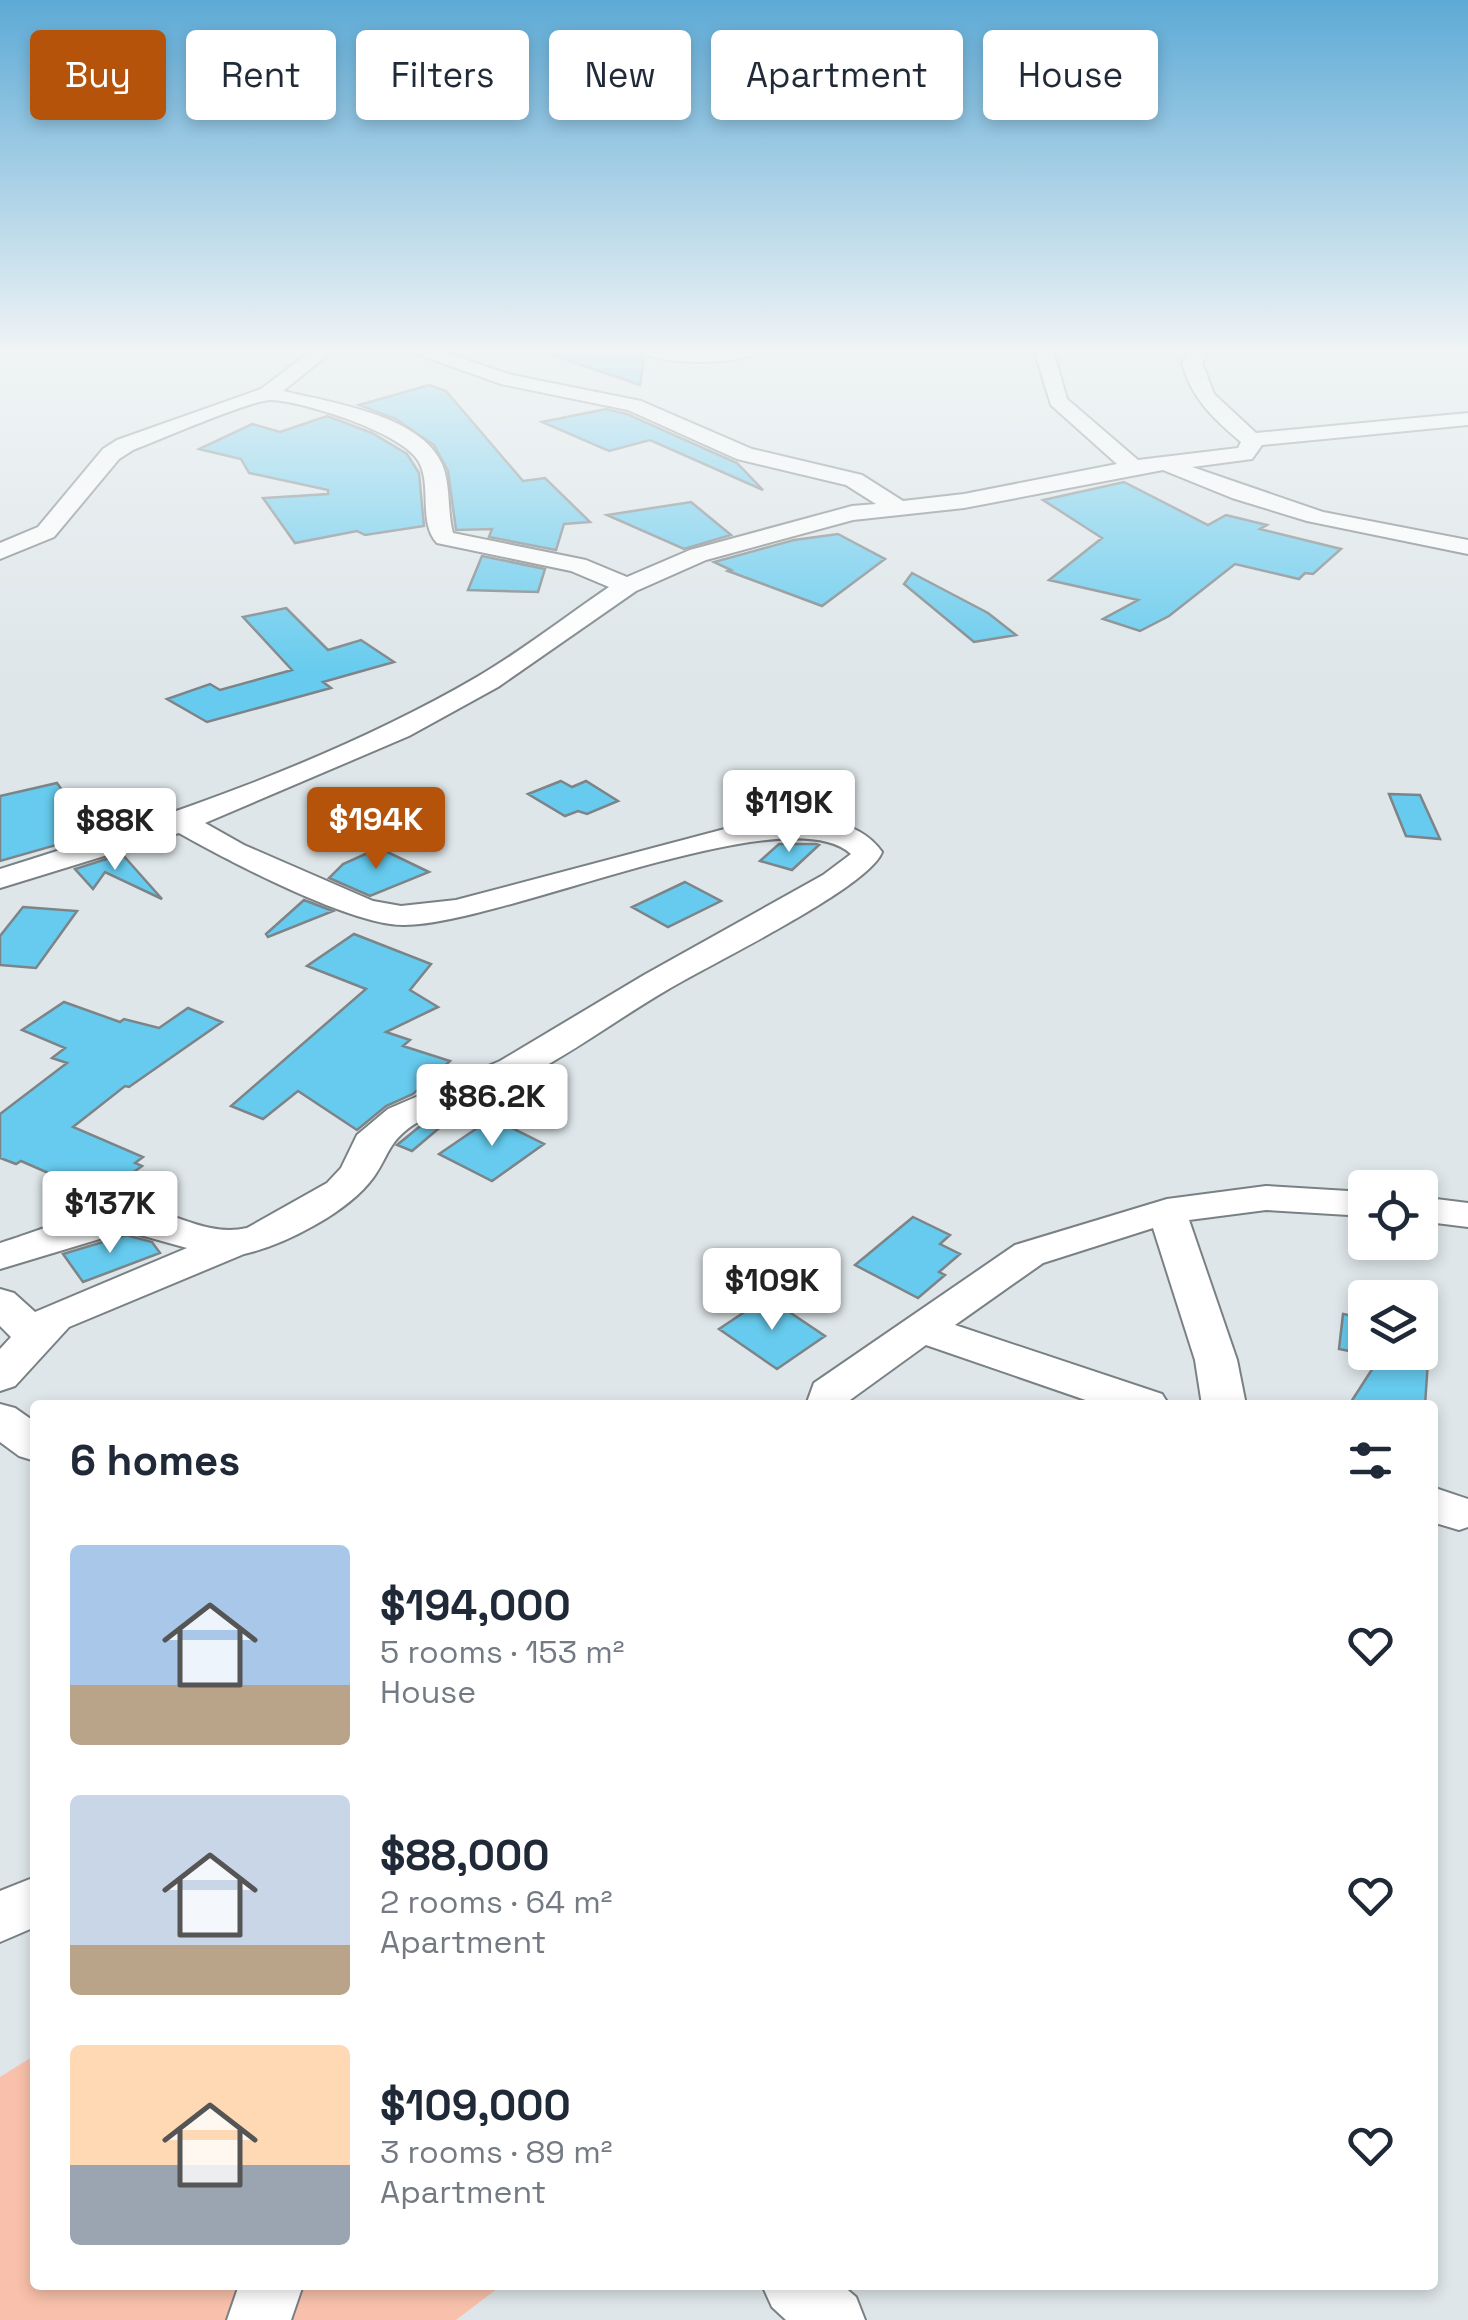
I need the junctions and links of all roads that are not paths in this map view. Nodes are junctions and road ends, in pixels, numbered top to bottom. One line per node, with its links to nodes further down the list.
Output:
1 (107, 458): 12 (street)
2 (429, 458): 13 (street)
3 (763, 458): 10 (street)
4 (1122, 458): 8 (street)
5 (1190, 458): 7 (street)
6 (1244, 458): 9 (street)
7 (1166, 463): 8 (street); 9 (street)
8 (1132, 467): 10 (street)
9 (1265, 503): 11 (street)
10 (900, 508): 13 (street)
11 (1468, 547)
12 (0, 552)
13 (628, 586): 14 (street)
14 (182, 822): 15 (street); 20 (street)
15 (0, 879)
16 (1348, 1203): 17 (street)
17 (1167, 1211): 23 (street); 27 (street)
18 (1438, 1212): 19 (street)
19 (1468, 1216)
20 (233, 1244): 21 (street); 22 (street)
21 (0, 1256)
22 (10, 1315): 24 (street)
23 (918, 1328): 25 (street); 26 (street)
24 (0, 1376)
25 (828, 1400)
26 (1132, 1400)
27 (1223, 1400)
28 (0, 1419): 29 (street)
29 (30, 1441)
30 (30, 1904): 31 (street)
31 (0, 1917)
32 (269, 2290): 34 (street)
33 (800, 2290): 35 (street)
34 (259, 2320)
35 (833, 2320)

